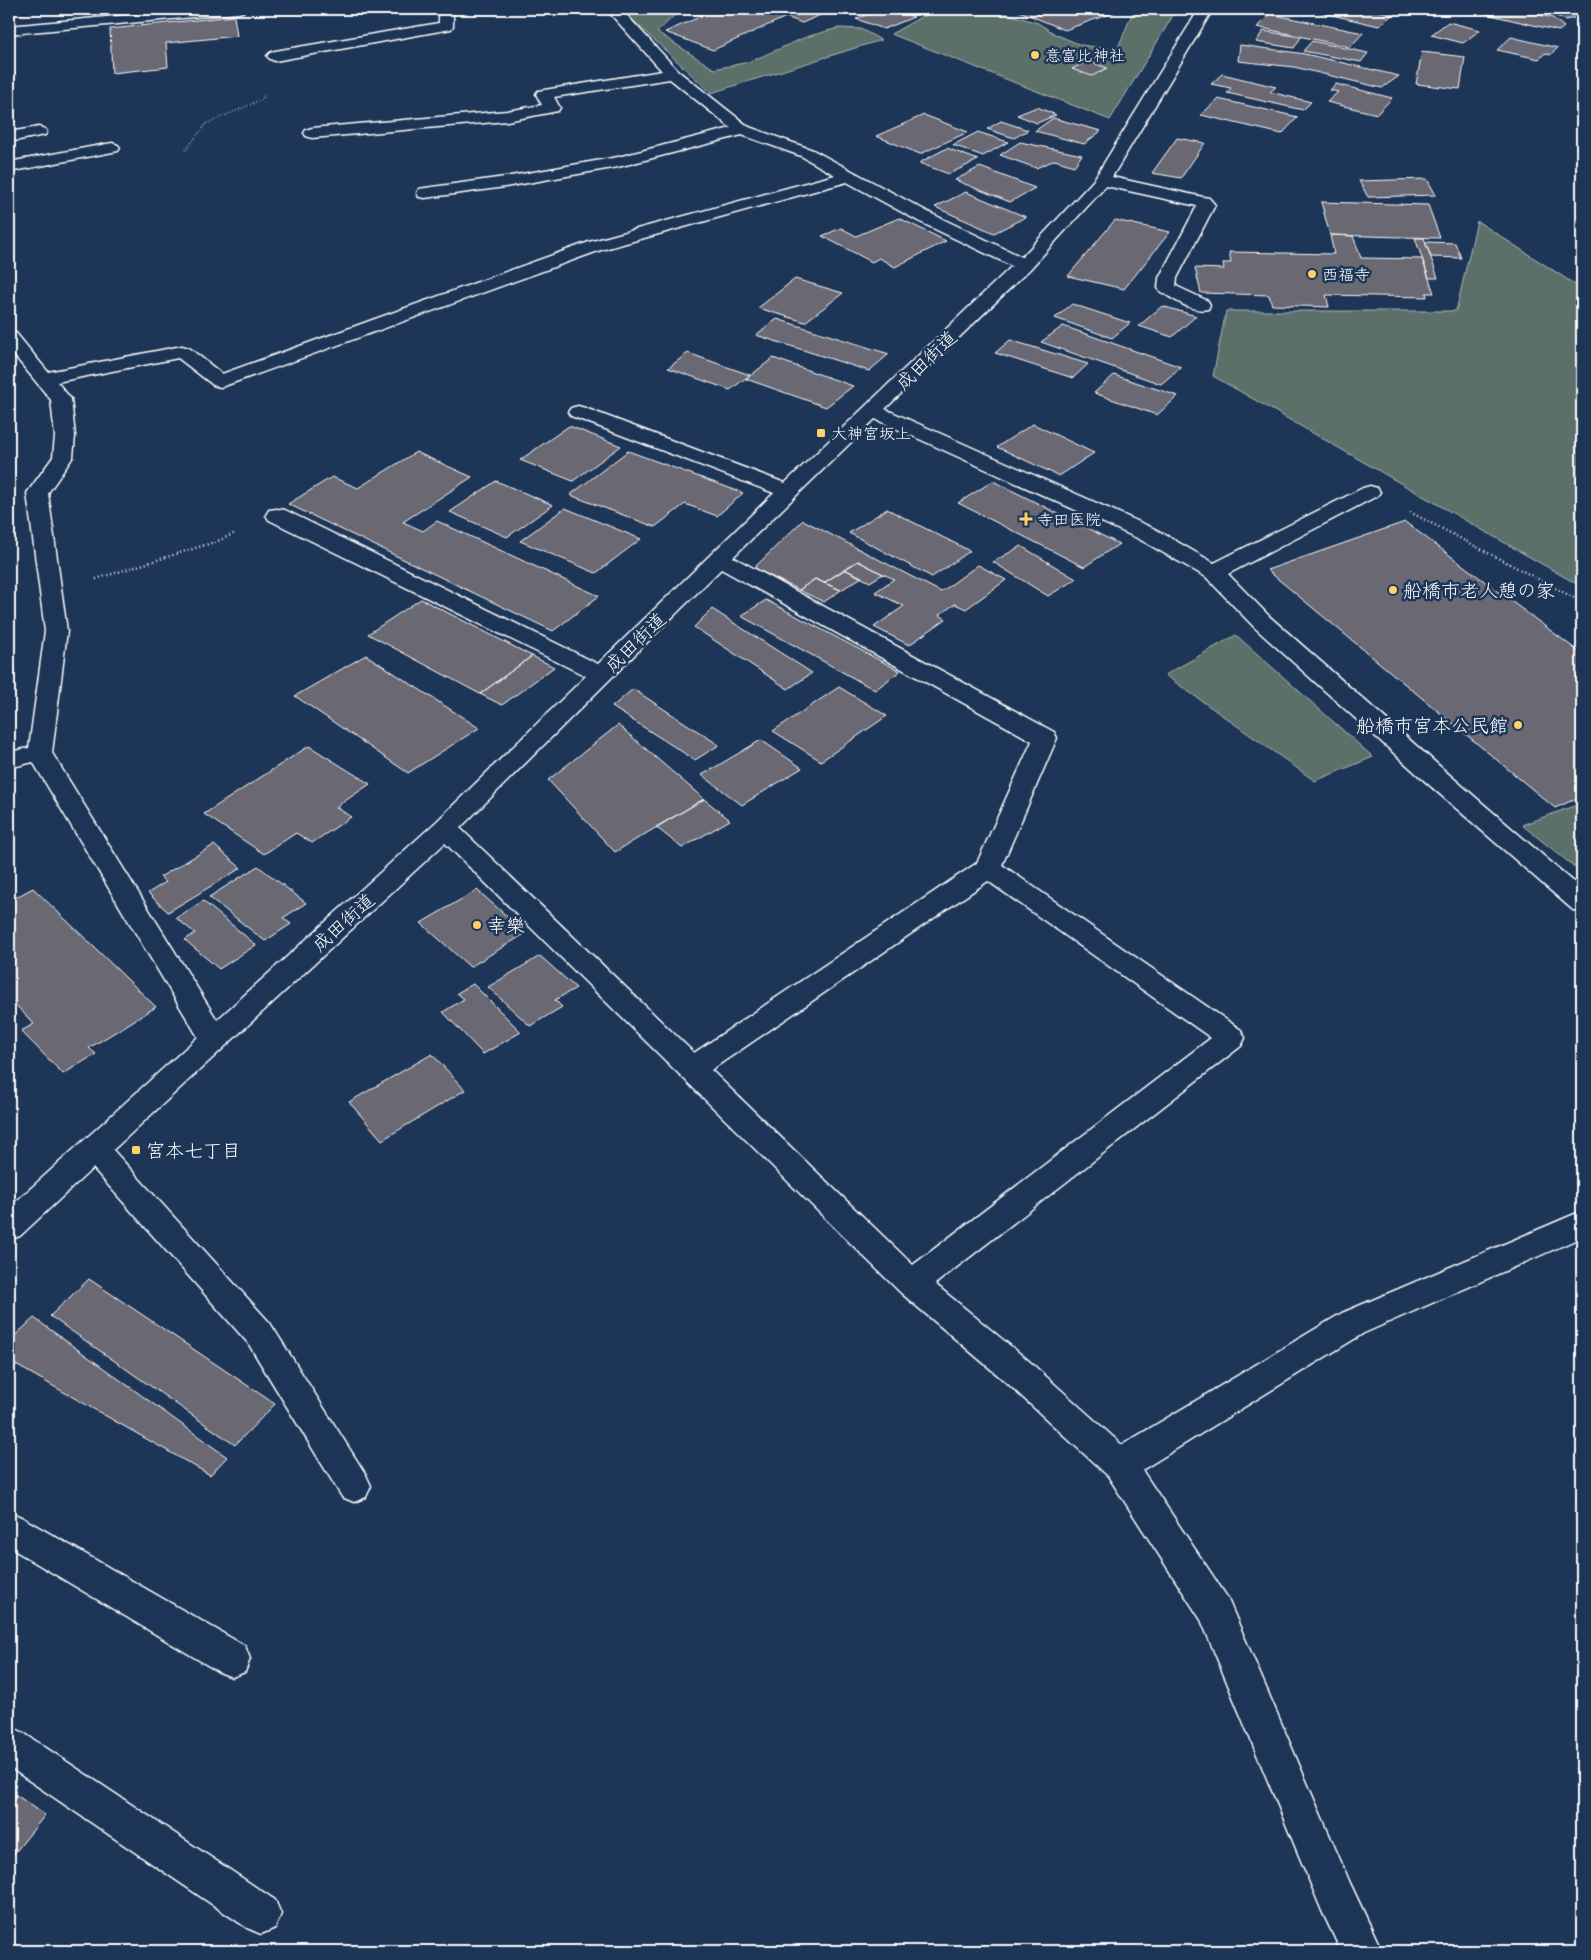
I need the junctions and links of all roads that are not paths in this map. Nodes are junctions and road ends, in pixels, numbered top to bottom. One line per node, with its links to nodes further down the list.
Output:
1 (238, 9): 5 (street)
2 (446, 9): 6 (street)
3 (613, 9): 7 (street)
4 (1206, 9): 15 (street, 成田街道)
5 (9, 30)
6 (275, 56)
7 (673, 74): 8 (street); 10 (street)
8 (743, 130): 14 (street); 16 (street)
9 (39, 132): 11 (street)
10 (312, 133)
11 (9, 137)
12 (112, 148): 13 (street)
13 (9, 167)
14 (849, 176): 17 (street); 20 (street)
15 (1101, 180): 17 (street, 成田街道); 18 (street)
16 (425, 193)
17 (1024, 266): 22 (street, 成田街道)
18 (1201, 306)
19 (9, 337): 20 (street)
20 (45, 378): 29 (street)
21 (578, 412): 23 (street)
22 (873, 412): 23 (street, 成田街道); 27 (street)
23 (788, 491): 26 (street, 成田街道)
24 (1370, 492): 27 (street)
25 (277, 515): 28 (street)
26 (720, 559): 28 (street, 成田街道); 32 (street)
27 (1214, 572): 33 (street)
28 (602, 675): 31 (street, 成田街道)
29 (40, 753): 30 (street); 34 (street)
30 (9, 760)
31 (445, 828): 34 (street, 成田街道); 35 (street)
32 (988, 868): 35 (street); 39 (street)
33 (1582, 903)
34 (214, 1040): 36 (street, 成田街道)
35 (692, 1068): 39 (street)
36 (94, 1149): 38 (street, 成田街道); 41 (street)
37 (1582, 1223): 40 (street)
38 (9, 1227)
39 (912, 1284): 40 (street)
40 (1120, 1465): 46 (street)
41 (354, 1486)
42 (9, 1528): 43 (street)
43 (232, 1660)
44 (9, 1744): 45 (street)
45 (262, 1914)
46 (1362, 1951)

